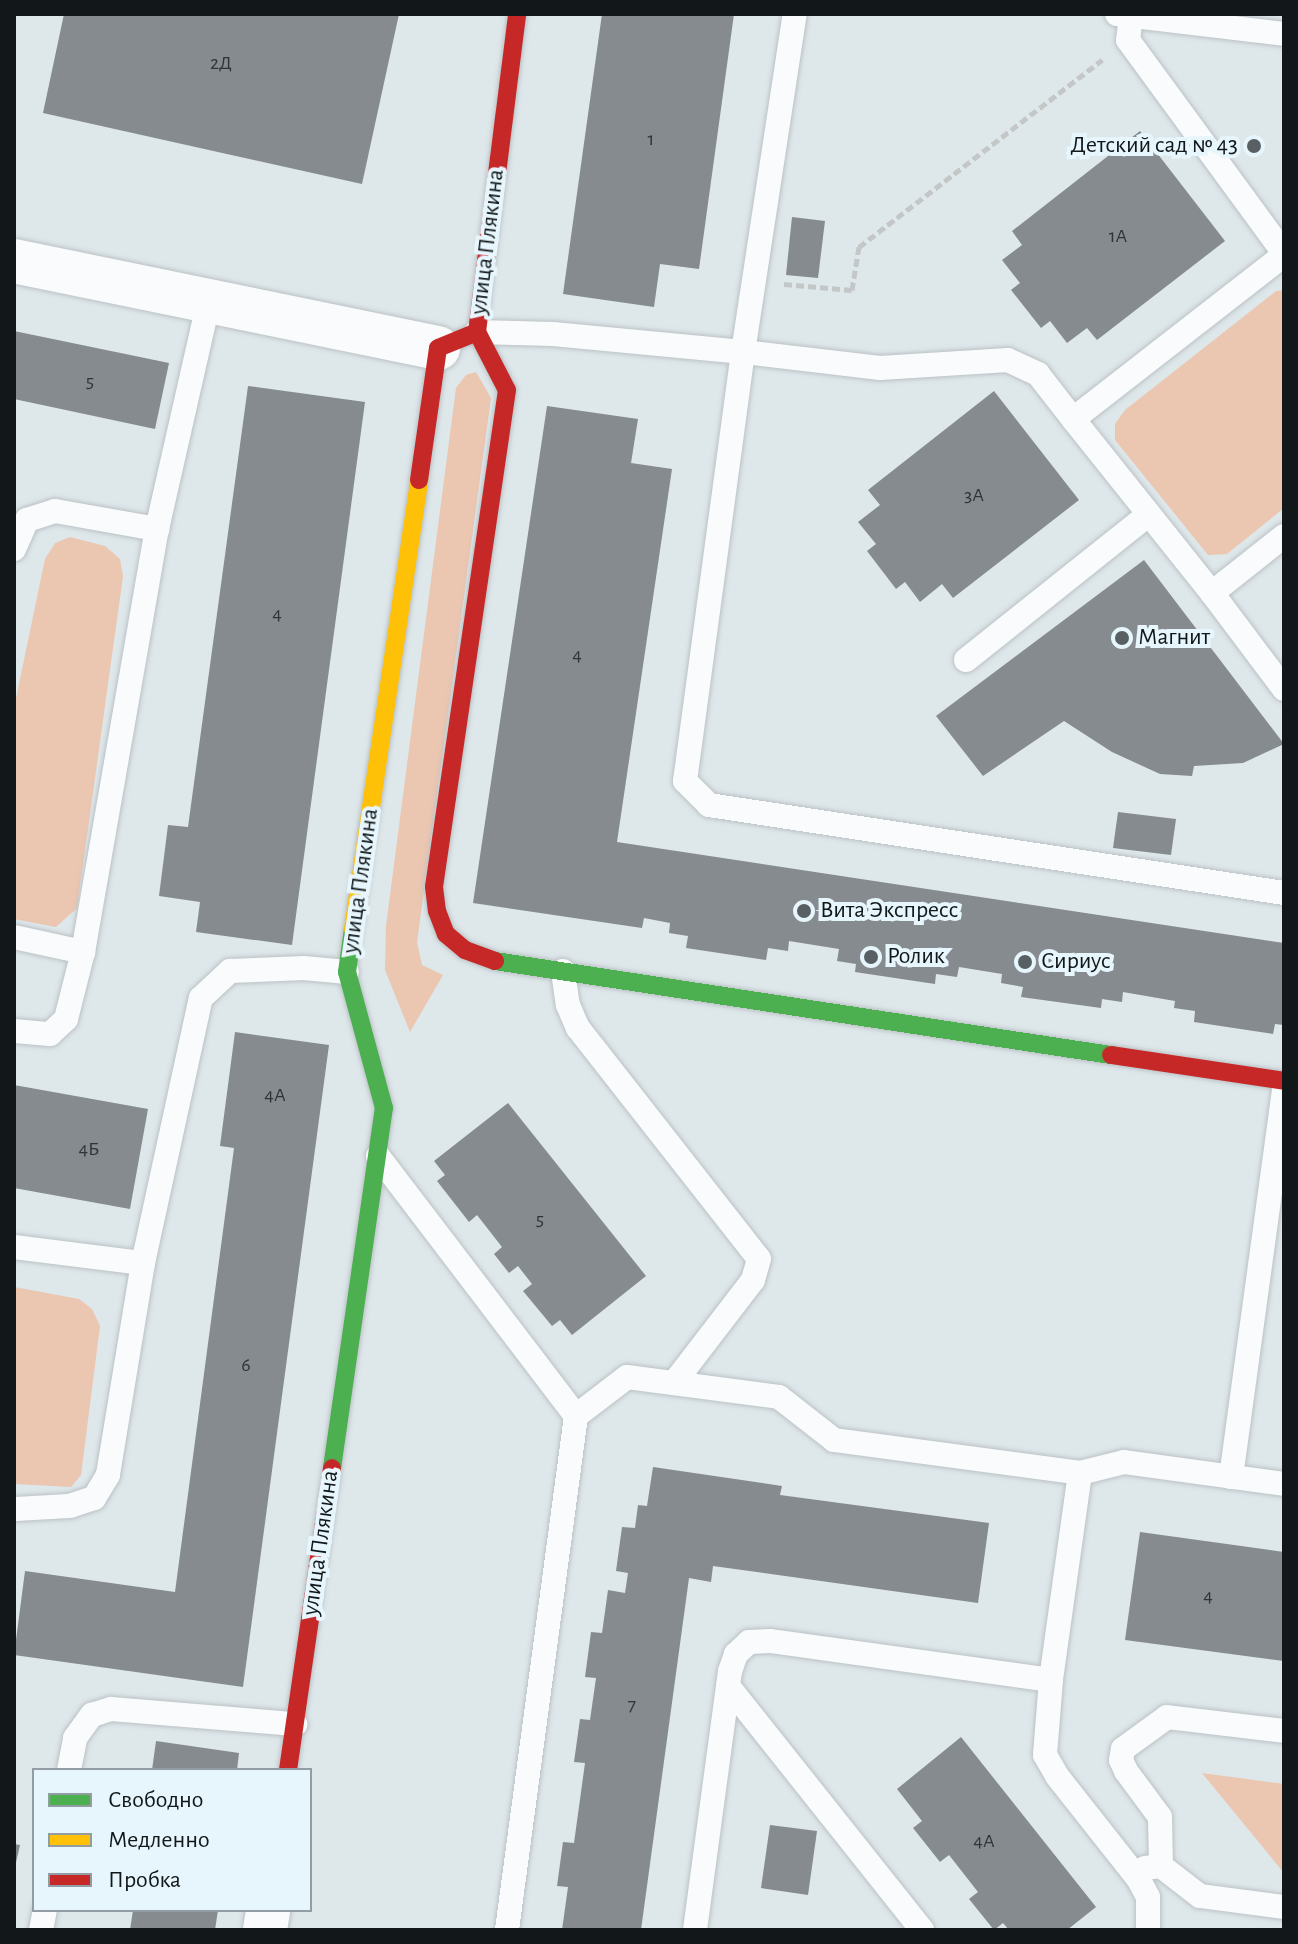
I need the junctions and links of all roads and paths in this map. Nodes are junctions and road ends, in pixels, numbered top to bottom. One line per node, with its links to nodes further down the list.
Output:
1 (517, 14): 9 (street, улица Плякина)
2 (795, 14): 7 (lane)
3 (1126, 24): 4 (lane); 5 (lane); 7 (path)
4 (1284, 34)
5 (1284, 254): 11 (lane)
6 (14, 261): 8 (street)
7 (755, 281): 10 (lane)
8 (209, 301): 9 (street); 13 (lane)
9 (458, 340): 10 (lane); 22 (street); 23 (street, улица Плякина)
10 (743, 352): 11 (lane); 19 (lane)
11 (1073, 419): 12 (lane)
12 (1149, 514): 16 (lane); 17 (lane)
13 (157, 529): 15 (lane); 21 (lane)
14 (1284, 536): 16 (lane)
15 (14, 549)
16 (1212, 593): 18 (lane)
17 (966, 660)
18 (1284, 689)
19 (1284, 893)
20 (14, 937): 21 (lane)
21 (83, 952): 24 (lane)
22 (563, 971): 25 (street); 30 (lane)
23 (347, 972): 27 (street, улица Плякина); 29 (lane)
24 (14, 1031)
25 (1284, 1081)
26 (1284, 1088): 33 (lane)
27 (377, 1155): 31 (lane); 38 (street, улица Плякина)
28 (14, 1247): 29 (lane)
29 (143, 1263): 35 (lane)
30 (674, 1383): 31 (lane); 32 (lane)
31 (576, 1416): 45 (lane)
32 (1080, 1473): 33 (lane); 36 (lane)
33 (1231, 1477): 34 (lane)
34 (1284, 1484)
35 (14, 1509)
36 (1051, 1680): 37 (lane); 43 (lane)
37 (728, 1686): 46 (lane); 47 (lane)
38 (295, 1724): 40 (lane); 41 (street, улица Плякина)
39 (1284, 1731): 42 (lane)
40 (69, 1768)
41 (288, 1768)
42 (1161, 1866): 43 (lane); 44 (lane)
43 (1131, 1870): 48 (lane)
44 (1284, 1907)
45 (507, 1930)
46 (695, 1930)
47 (922, 1930)
48 (1148, 1930)

